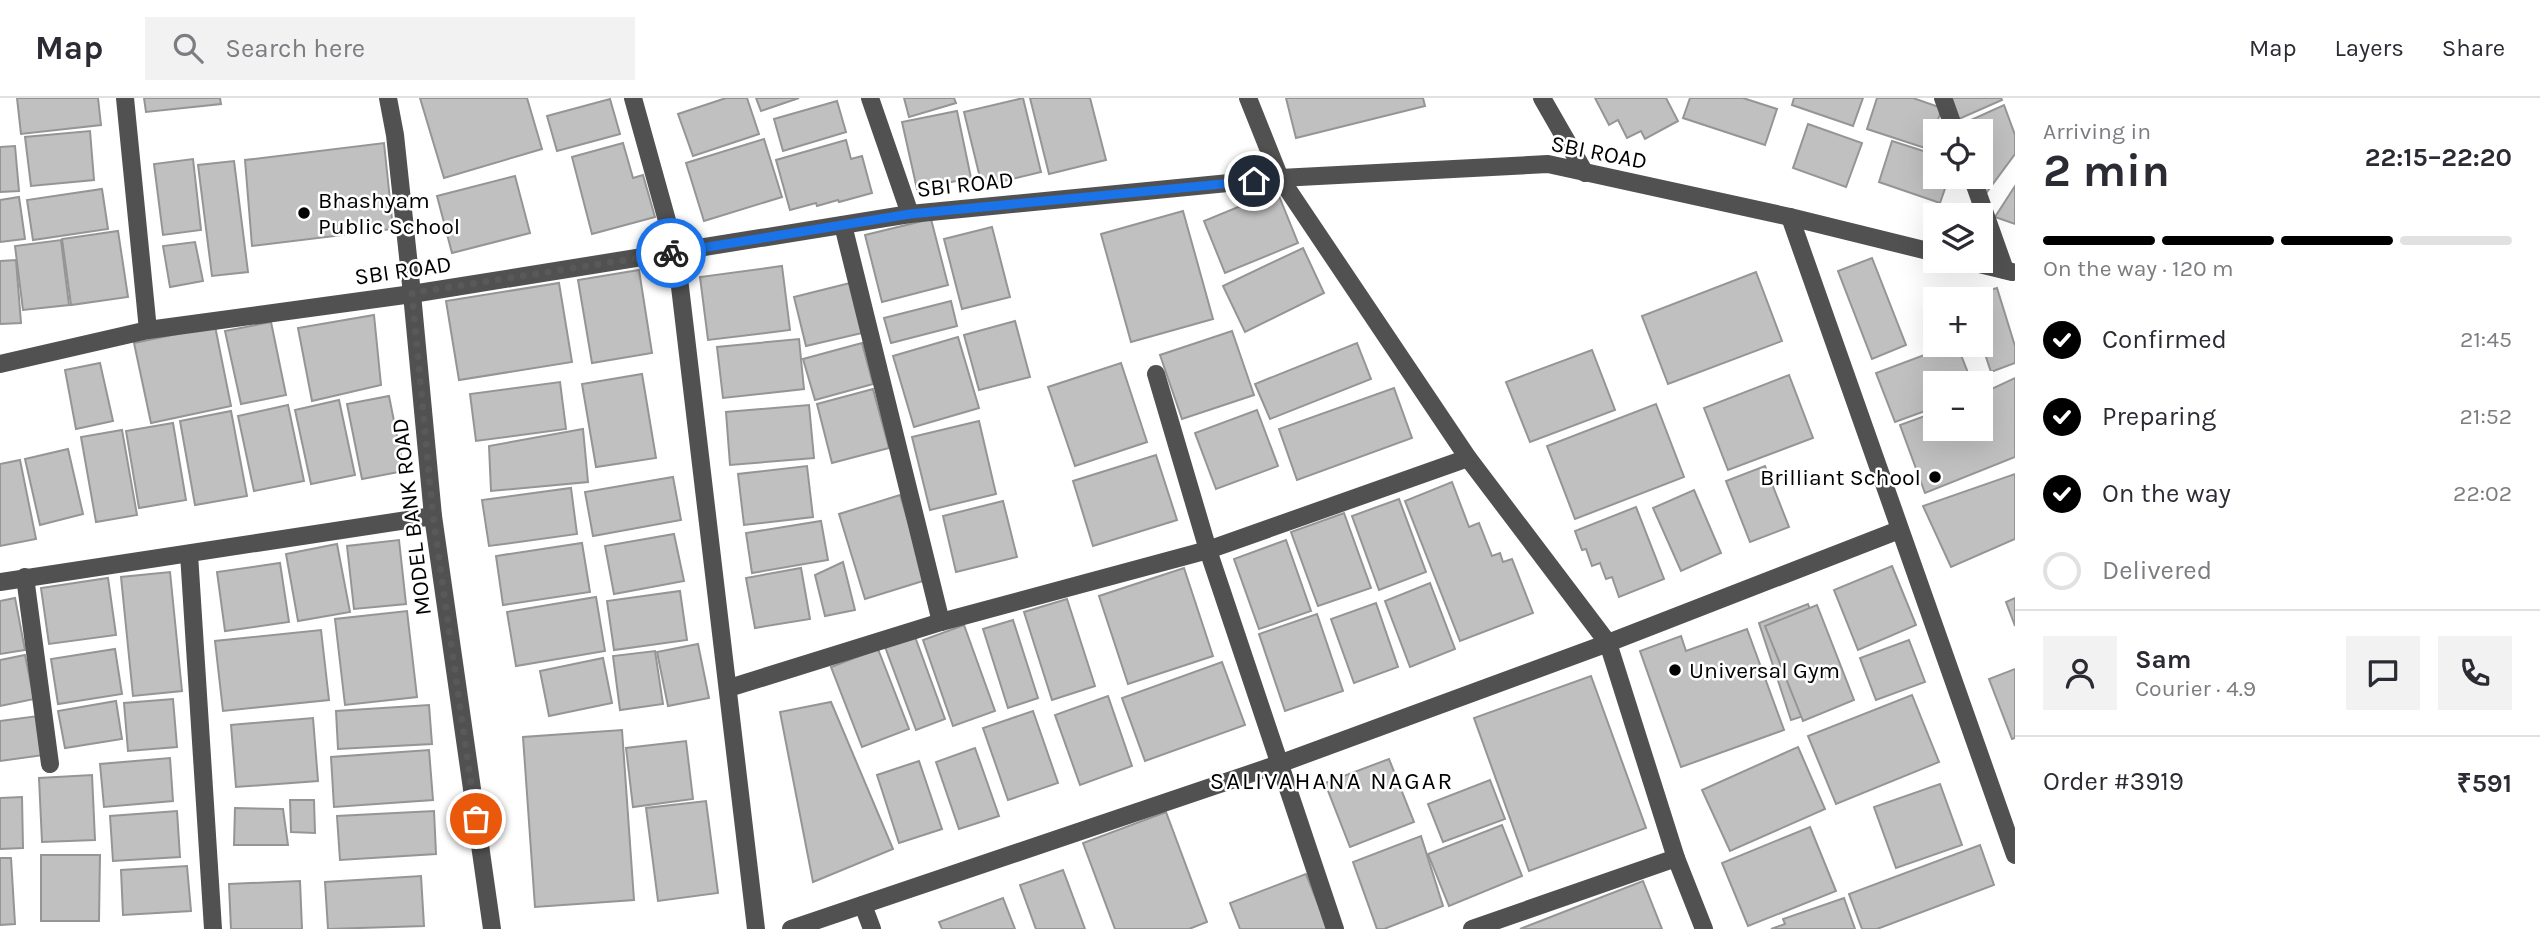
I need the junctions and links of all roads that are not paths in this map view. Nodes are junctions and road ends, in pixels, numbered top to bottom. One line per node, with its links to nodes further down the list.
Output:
1 (125, 98): 20 (street)
2 (388, 98): 19 (street, MODEL BANK ROAD)
3 (633, 98): 16 (street)
4 (870, 98): 12 (street)
5 (1248, 98): 10 (street)
6 (1542, 98): 9 (street)
7 (1943, 98): 8 (street)
8 (1951, 119)
9 (1585, 173): 10 (street, SBI ROAD); 13 (street, SBI ROAD)
10 (1280, 178): 12 (street, SBI ROAD); 23 (street)
11 (1977, 189): 18 (street)
12 (910, 214): 14 (street, SBI ROAD)
13 (1790, 217): 15 (street, SBI ROAD); 25 (street)
14 (844, 225): 16 (street, SBI ROAD); 30 (street)
15 (1923, 250)
16 (676, 253): 19 (street, SBI ROAD); 32 (street)
17 (1993, 268): 18 (street)
18 (2010, 272)
19 (412, 293): 20 (street, SBI ROAD); 24 (street, MODEL BANK ROAD)
20 (148, 330): 21 (street, SBI ROAD)
21 (0, 364)
22 (1156, 374): 26 (street)
23 (1468, 458): 26 (street); 31 (street)
24 (433, 516): 27 (street); 39 (street, MODEL BANK ROAD)
25 (1899, 530): 31 (street); 35 (street)
26 (1208, 550): 30 (street); 34 (street)
27 (189, 554): 28 (street); 38 (street)
28 (25, 577): 29 (street); 33 (street)
29 (0, 582)
30 (941, 622): 32 (street)
31 (1608, 643): 34 (street); 36 (street)
32 (729, 688): 40 (street)
33 (50, 764)
34 (1279, 764): 37 (street); 43 (street)
35 (2015, 855)
36 (1676, 858): 44 (street); 45 (street)
37 (863, 905): 41 (street); 42 (street)
38 (213, 929)
39 (492, 929)
40 (756, 929)
41 (790, 929)
42 (872, 929)
43 (1335, 929)
44 (1472, 929)
45 (1704, 929)

